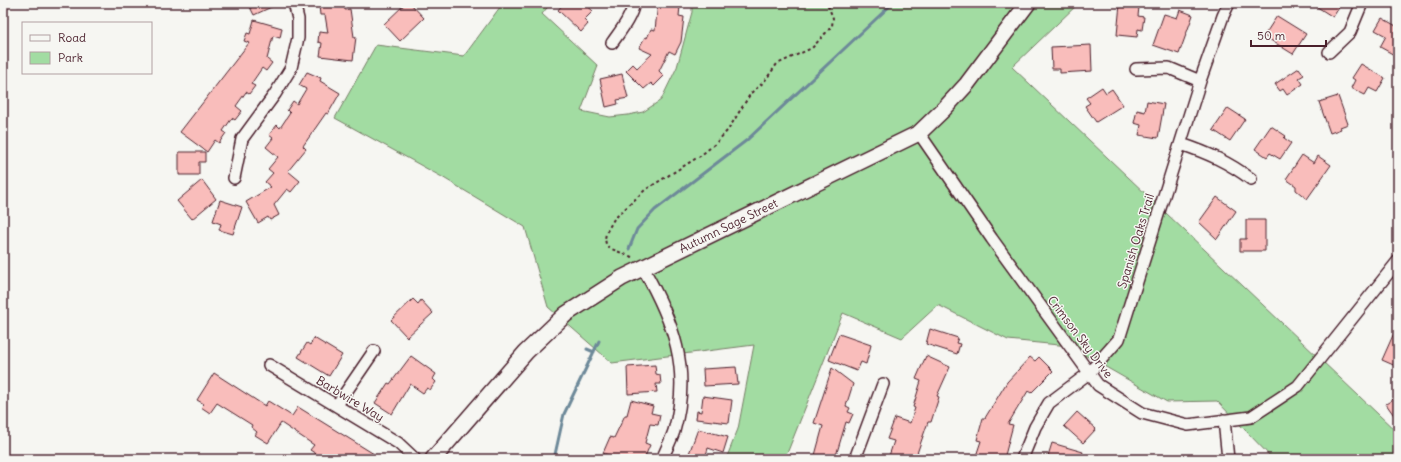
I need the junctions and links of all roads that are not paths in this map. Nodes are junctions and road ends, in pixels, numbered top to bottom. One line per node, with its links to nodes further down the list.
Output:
1 (294, 3): 12 (street)
2 (634, 3): 6 (street)
3 (1028, 3): 10 (street, Autumn Sage Street)
4 (1229, 3): 9 (street, Spanish Oaks Trail)
5 (1362, 3): 7 (street)
6 (612, 43)
7 (1329, 52)
8 (1136, 69): 9 (street)
9 (1200, 81): 11 (street, Spanish Oaks Trail)
10 (919, 133): 15 (street, Autumn Sage Street); 18 (street, Crimson Sky Drive)
11 (1181, 144): 13 (street); 18 (street, Spanish Oaks Trail)
12 (234, 178)
13 (1251, 179)
14 (1398, 261): 21 (street, Crimson Sky Drive)
15 (643, 268): 23 (street, Autumn Sage Street); 24 (street)
16 (374, 350): 20 (street)
17 (268, 365): 20 (street, Barbwire Way)
18 (1089, 373): 21 (street, Crimson Sky Drive); 26 (street, Spanish Oaks Trail)
19 (883, 384): 25 (street)
20 (338, 405): 22 (street, Barbwire Way)
21 (1224, 420): 27 (street)
22 (415, 459)
23 (433, 459)
24 (662, 459)
25 (855, 459)
26 (1022, 459)
27 (1228, 459)

